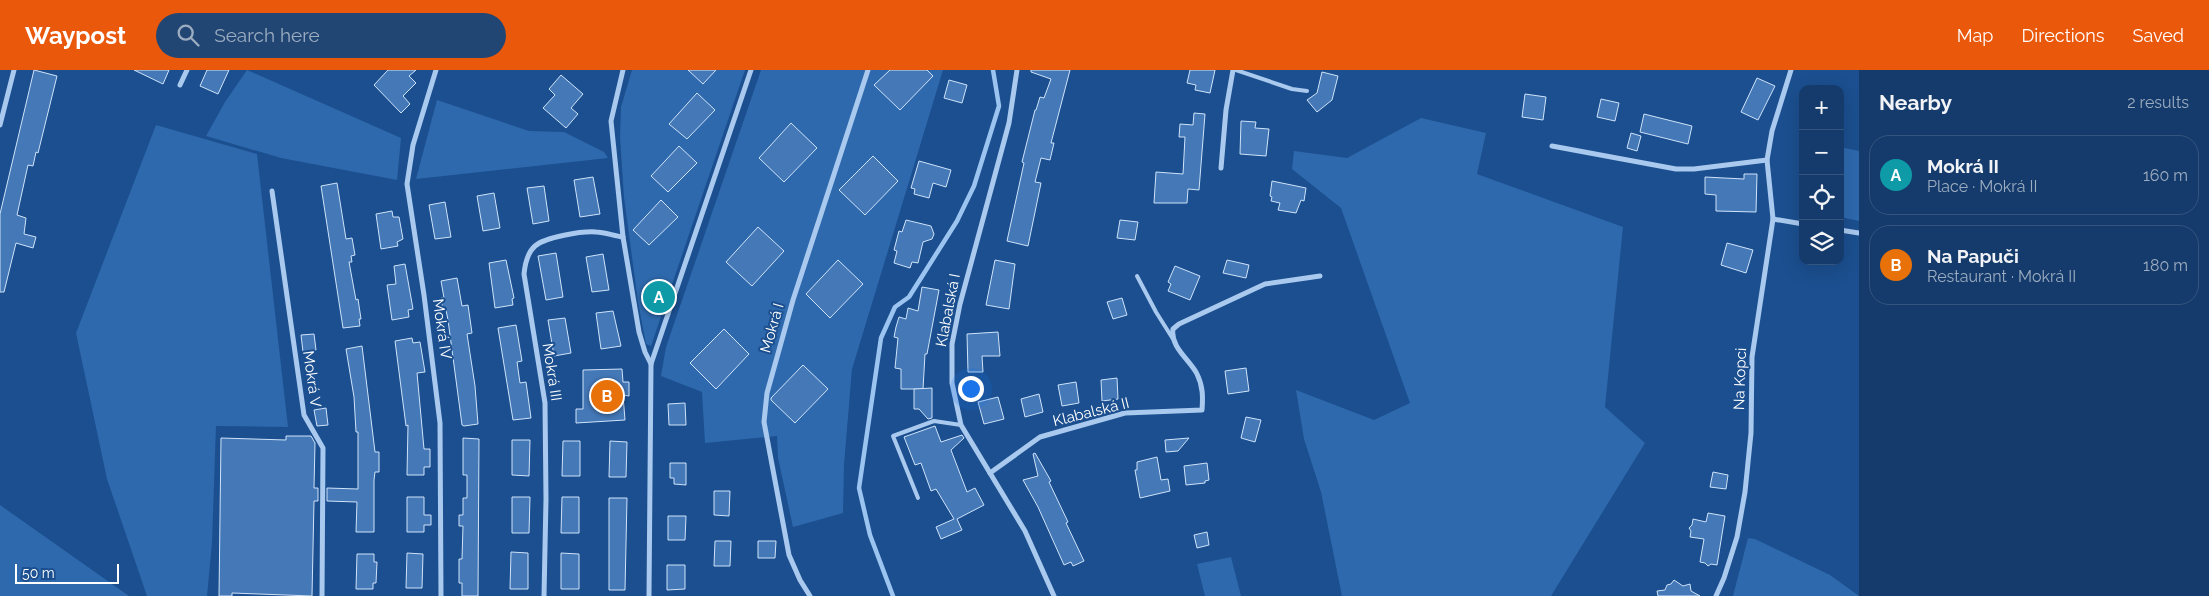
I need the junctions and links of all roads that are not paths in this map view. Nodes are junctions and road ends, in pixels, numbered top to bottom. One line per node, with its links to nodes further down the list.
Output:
1 (14, 70): 12 (street)
2 (187, 70): 10 (street)
3 (436, 70): 30 (street, Mokrá IV)
4 (623, 70): 21 (street)
5 (751, 70): 25 (street)
6 (868, 70): 33 (street, Mokrá I)
7 (1018, 70): 26 (street, Klabalská I)
8 (1235, 70): 11 (lane); 15 (street)
9 (1791, 70): 14 (street, Na Kopci)
10 (180, 85)
11 (1307, 91)
12 (0, 125)
13 (1552, 146): 14 (street)
14 (1767, 160): 17 (street, Na Kopci)
15 (1221, 168)
16 (272, 191): 29 (street, Mokrá V)
17 (1774, 219): 18 (street); 35 (street, Na Kopci)
18 (1799, 223)
19 (1844, 231): 20 (street)
20 (1859, 233)
21 (623, 237): 25 (street); 31 (street, Mokrá III)
22 (1137, 276): 24 (lane)
23 (1320, 276): 24 (street)
24 (1173, 340): 27 (street, Klabalská II)
25 (651, 364): 32 (street)
26 (961, 425): 27 (street, Klabalská I); 28 (lane)
27 (990, 473): 34 (street, Klabalská I)
28 (918, 498)
29 (322, 596)
30 (441, 596)
31 (544, 596)
32 (649, 596)
33 (810, 596)
34 (1054, 596)
35 (1716, 596)

